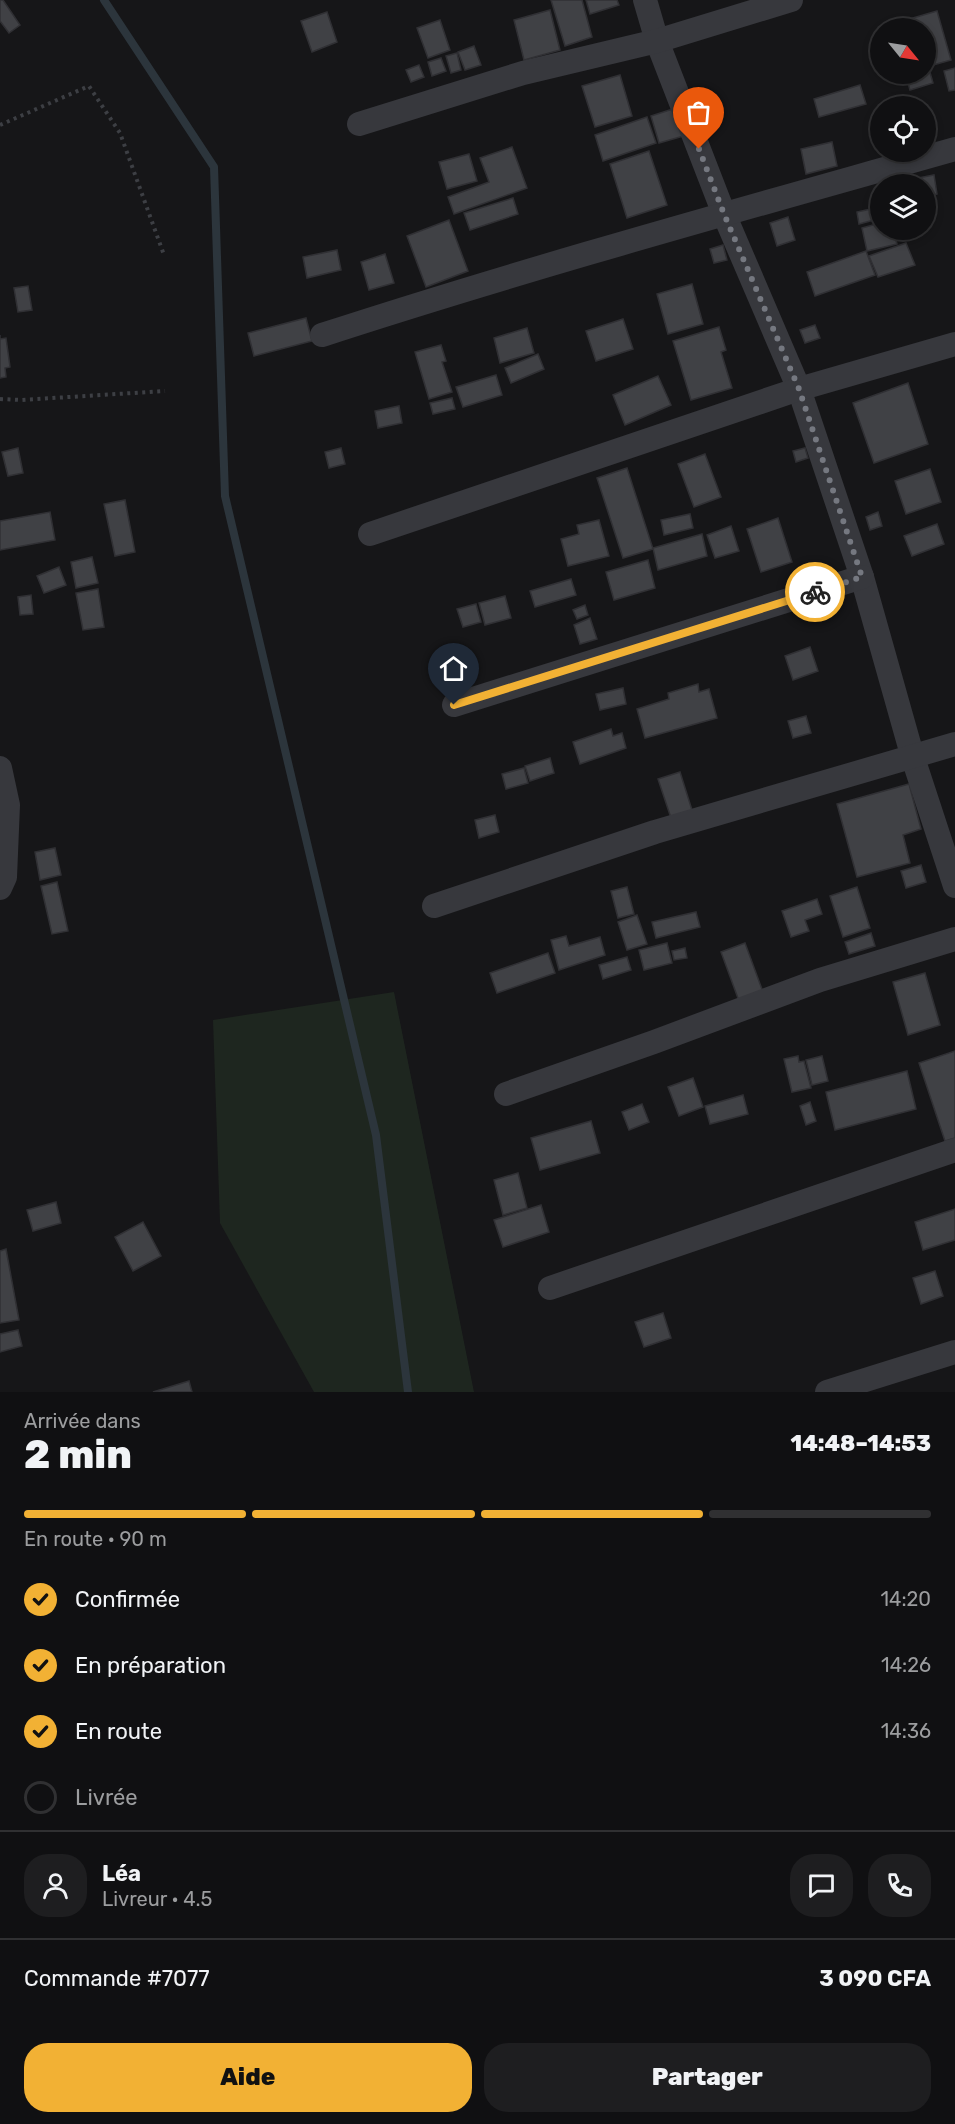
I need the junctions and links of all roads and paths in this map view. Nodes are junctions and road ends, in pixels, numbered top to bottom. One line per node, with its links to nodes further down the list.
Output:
1 (645, 0): 3 (street)
2 (791, 0): 3 (street)
3 (657, 41): 4 (street); 7 (street)
4 (359, 124)
5 (0, 125): 8 (path)
6 (955, 149): 7 (street)
7 (724, 214): 9 (street); 11 (street)
8 (164, 255)
9 (322, 335)
10 (955, 344): 11 (street)
11 (799, 389): 14 (street); 15 (street)
12 (165, 390): 13 (path)
13 (0, 399)
14 (370, 534)
15 (862, 577): 16 (street); 18 (street)
16 (454, 705)
17 (955, 744): 18 (street)
18 (913, 758): 20 (street); 22 (street)
19 (0, 768): 21 (street)
20 (955, 886)
21 (0, 888)
22 (434, 906)
23 (955, 939): 24 (street)
24 (506, 1094)
25 (955, 1150): 26 (street)
26 (550, 1288)
27 (955, 1352): 28 (street)
28 (827, 1392)

